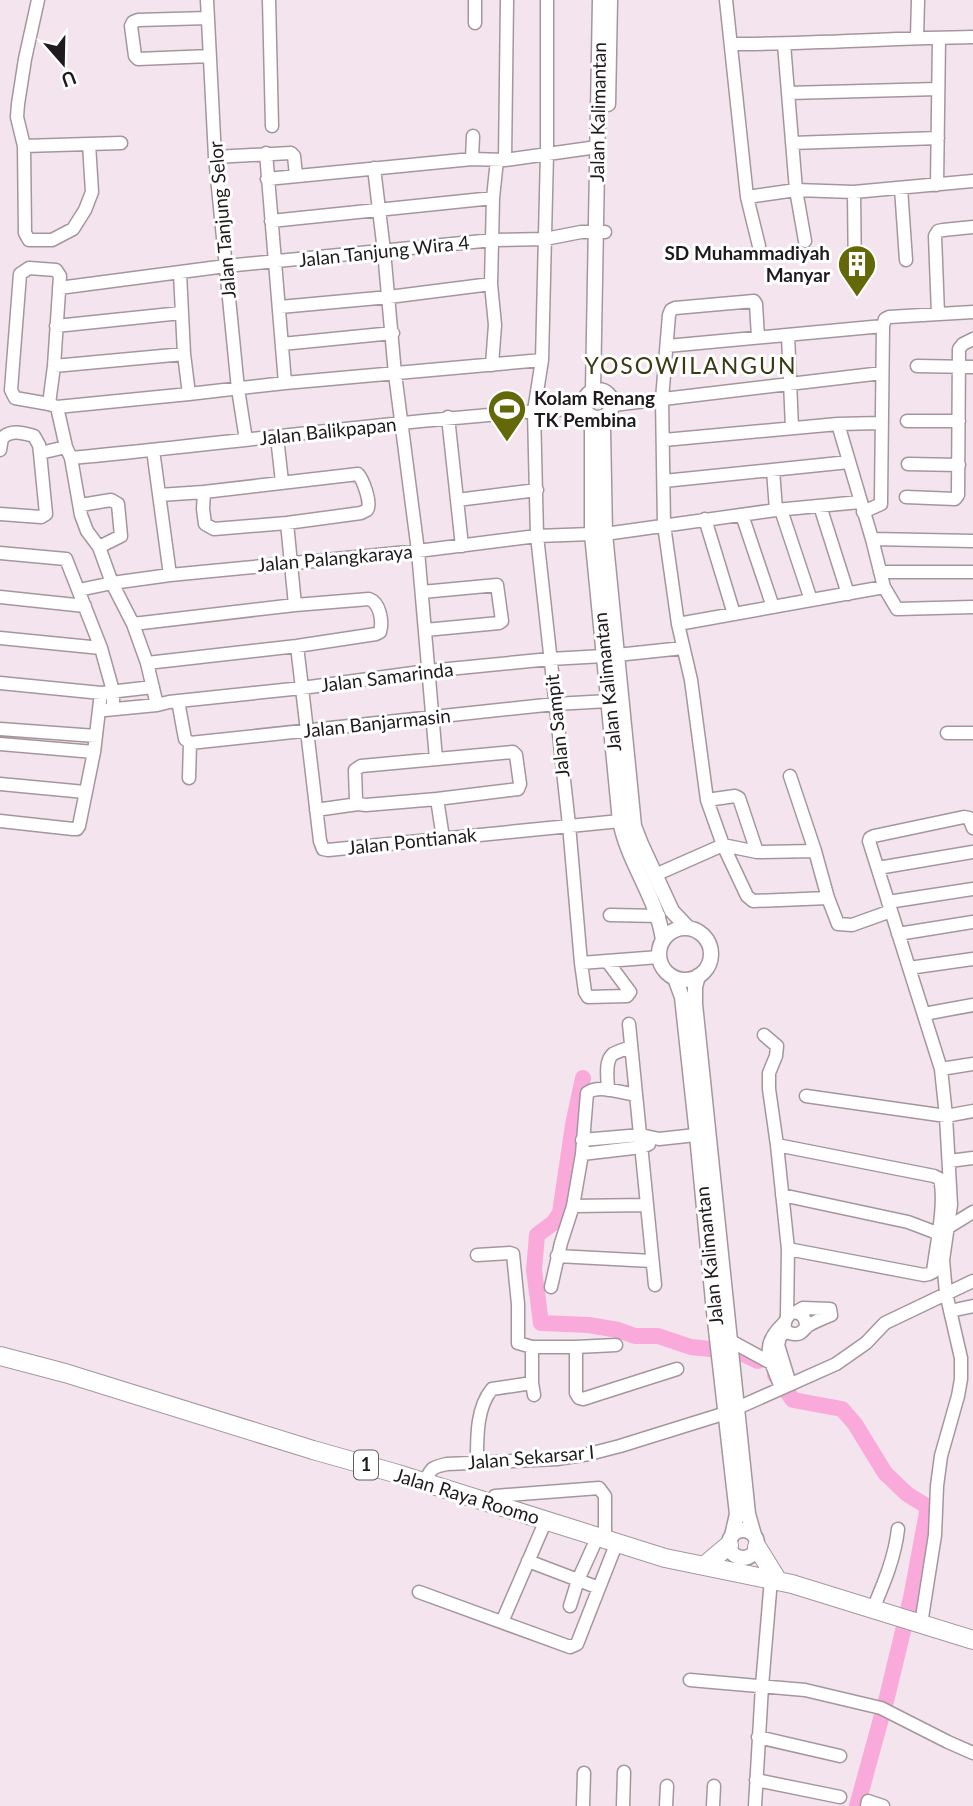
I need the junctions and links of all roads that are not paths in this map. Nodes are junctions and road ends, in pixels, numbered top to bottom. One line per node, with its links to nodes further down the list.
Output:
1 (38, 0): 28 (street)
2 (207, 0): 11 (street, Jalan Tanjung Selor)
3 (269, 0): 22 (street)
4 (475, 0): 12 (street)
5 (507, 0): 34 (street)
6 (547, 0): 31 (street, Jalan Sampit)
7 (600, 0): 19 (main road, Jalan Kalimantan)
8 (610, 0): 19 (main road, Jalan Kalimantan)
9 (726, 0): 16 (street)
10 (918, 0): 14 (street)
11 (208, 18): 18 (street, Jalan Tanjung Selor); 18 (street)
12 (475, 23)
13 (973, 37): 15 (street)
14 (917, 38): 15 (street); 17 (street)
15 (939, 38): 20 (street)
16 (731, 44): 17 (street); 43 (street)
17 (784, 44): 21 (street)
18 (210, 57): 32 (street, Jalan Tanjung Selor)
19 (603, 81): 29 (main road, Jalan Kalimantan); 48 (main road, Jalan Kalimantan)
20 (938, 89): 21 (street); 24 (street)
21 (788, 93): 26 (street)
22 (272, 126)
23 (473, 136): 33 (street)
24 (937, 138): 26 (street); 39 (street)
25 (121, 143): 27 (street)
26 (792, 143): 41 (street)
27 (89, 144): 28 (street); 28 (street)
28 (24, 146)
29 (597, 147): 31 (street); 48 (main road, Jalan Kalimantan)
30 (266, 153): 32 (street); 36 (street); 37 (street)
31 (547, 153): 34 (street); 49 (street, Jalan Sampit)
32 (215, 157): 56 (street, Jalan Tanjung Selor)
33 (472, 159): 34 (street); 35 (street)
34 (501, 160): 44 (street)
35 (374, 168): 36 (street); 45 (street)
36 (296, 175): 37 (street)
37 (267, 179): 46 (street)
38 (973, 181): 39 (street)
39 (937, 185): 40 (street)
40 (901, 188): 42 (street); 54 (street)
41 (796, 190): 42 (street); 43 (street); 51 (street)
42 (853, 192): 58 (street)
43 (747, 197): 52 (street)
44 (494, 198): 45 (street); 50 (street)
45 (379, 210): 46 (street); 53 (street)
46 (271, 221): 55 (street)
47 (973, 228): 65 (street)
48 (601, 232): 49 (street, Jalan Tanjung Wira 4); 86 (main road, Jalan Kalimantan)
49 (545, 239): 50 (street, Jalan Tanjung Wira 4); 75 (street, Jalan Sampit)
50 (493, 240): 53 (street, Jalan Tanjung Wira 4); 59 (street)
51 (805, 241)
52 (760, 246)
53 (384, 250): 55 (street, Jalan Tanjung Wira 4); 61 (street)
54 (906, 260)
55 (275, 262): 56 (street, Jalan Tanjung Wira 4); 62 (street)
56 (226, 266): 57 (street, Jalan Tanjung Wira 4); 85 (street, Jalan Tanjung Selor)
57 (180, 273): 60 (street, Jalan Tanjung Wira 4); 64 (street)
58 (855, 280)
59 (491, 284): 61 (street); 76 (street)
60 (59, 288): 66 (street); 89 (street)
61 (388, 297): 62 (street); 68 (street)
62 (280, 307): 72 (street)
63 (973, 312): 65 (street)
64 (181, 313): 66 (street); 74 (street)
65 (938, 314): 67 (street)
66 (56, 326): 77 (street)
67 (883, 326): 69 (street); 81 (street)
68 (393, 333): 72 (street); 82 (street)
69 (788, 335): 70 (street); 84 (street)
70 (758, 337): 73 (street); 73 (street)
71 (973, 338): 79 (street)
72 (282, 344): 83 (street)
73 (667, 346): 88 (street)
74 (184, 354): 77 (street); 87 (street)
75 (542, 360): 76 (street); 90 (street, Jalan Sampit)
76 (492, 365): 82 (street)
77 (54, 366): 89 (street)
78 (917, 366): 79 (street)
79 (959, 366): 80 (street); 97 (street)
80 (973, 367)
81 (882, 373): 84 (street, Jalan Balikpapan); 95 (street)
82 (395, 374): 83 (street); 94 (street)
83 (285, 383): 85 (street)
84 (790, 383): 88 (street, Jalan Balikpapan); 98 (street)
85 (238, 389): 87 (street); 101 (street, Jalan Tanjung Selor)
86 (598, 391): 91 (main road); 91 (main road)
87 (189, 394): 89 (street)
88 (662, 399): 91 (street, Jalan Balikpapan); 102 (street)
89 (53, 405): 105 (street)
90 (534, 411): 91 (street, Jalan Balikpapan); 92 (street, Jalan Balikpapan); 115 (street, Jalan Sampit)
91 (598, 411): 129 (main road, Jalan Kalimantan)
92 (448, 417): 94 (street, Jalan Balikpapan); 119 (street)
93 (907, 421): 97 (street)
94 (401, 423): 100 (street, Jalan Balikpapan); 135 (street)
95 (881, 423): 96 (street); 122 (street)
96 (838, 424): 98 (street); 107 (street)
97 (959, 426): 99 (street); 109 (street)
98 (792, 428): 102 (street)
99 (973, 432)
100 (277, 437): 101 (street, Jalan Balikpapan); 112 (street)
101 (246, 440): 104 (street, Jalan Balikpapan)
102 (664, 440): 111 (street)
103 (0, 450): 106 (street)
104 (153, 450): 105 (street, Jalan Balikpapan); 117 (street)
105 (69, 452): 106 (street, Jalan Balikpapan); 120 (street)
106 (40, 453): 124 (street)
107 (849, 462): 110 (street); 122 (street)
108 (908, 464): 109 (street)
109 (959, 465): 113 (street)
110 (772, 470): 111 (street); 123 (street)
111 (664, 481): 128 (street)
112 (282, 482): 116 (street); 127 (street)
113 (958, 483): 114 (street); 118 (street)
114 (973, 484)
115 (537, 490): 119 (street); 130 (street, Jalan Sampit)
116 (204, 492): 117 (street); 127 (street)
117 (159, 495): 140 (street)
118 (906, 497)
119 (457, 500): 133 (street)
120 (81, 505): 134 (street); 134 (street)
121 (820, 506): 122 (street, Jalan Palangkaraya); 123 (street, Jalan Palangkaraya); 145 (street)
122 (862, 507): 131 (street)
123 (778, 510): 125 (street, Jalan Palangkaraya); 147 (street)
124 (0, 514)
125 (742, 515): 126 (street, Jalan Palangkaraya); 150 (street)
126 (705, 519): 128 (street, Jalan Palangkaraya); 152 (street)
127 (287, 523): 137 (street)
128 (664, 525): 129 (street, Jalan Palangkaraya); 154 (street)
129 (599, 534): 130 (street, Jalan Palangkaraya); 160 (main road, Jalan Kalimantan)
130 (537, 536): 133 (street, Jalan Palangkaraya); 161 (street, Jalan Sampit)
131 (872, 539): 132 (street); 138 (street)
132 (973, 541)
133 (462, 545): 135 (street, Jalan Palangkaraya)
134 (99, 547): 141 (street)
135 (418, 551): 137 (street, Jalan Palangkaraya); 144 (street)
136 (0, 553): 143 (street)
137 (290, 562): 140 (street, Jalan Palangkaraya); 148 (street)
138 (880, 572): 139 (street); 142 (street)
139 (973, 572)
140 (170, 575): 141 (street, Jalan Palangkaraya)
141 (112, 583): 143 (street, Jalan Palangkaraya); 153 (street)
142 (884, 587): 145 (street); 151 (street)
143 (79, 590): 149 (street)
144 (422, 592): 155 (street); 155 (street)
145 (848, 594): 147 (street)
146 (0, 597): 149 (street)
147 (811, 600): 150 (street)
148 (295, 605): 153 (street); 157 (street)
149 (85, 606): 158 (street)
150 (773, 607): 152 (street)
151 (973, 607)
152 (734, 614): 154 (street)
153 (133, 624): 162 (street)
154 (678, 624): 159 (street)
155 (425, 630): 163 (street)
156 (0, 638): 158 (street)
157 (297, 646): 162 (street); 166 (street, Jalan Pontianak)
158 (101, 648): 167 (street)
159 (683, 648): 160 (street, Jalan Samarinda); 189 (street)
160 (610, 655): 161 (street, Jalan Samarinda); 168 (main road, Jalan Kalimantan); 183 (main road, Jalan Kalimantan)
161 (550, 659): 163 (street, Jalan Samarinda); 170 (street, Jalan Sampit)
162 (147, 663): 165 (street)
163 (428, 671): 166 (street, Jalan Samarinda); 173 (street)
164 (0, 683): 167 (street)
165 (153, 687): 167 (street); 169 (street)
166 (302, 688): 169 (street, Jalan Samarinda); 175 (street, Jalan Pontianak)
167 (107, 692): 171 (street); 172 (street)
168 (609, 701): 170 (street, Jalan Banjarmasin); 183 (main road, Jalan Kalimantan)
169 (168, 703): 171 (street, Jalan Samarinda); 179 (street)
170 (555, 704): 173 (street, Jalan Banjarmasin); 194 (street, Jalan Sampit)
171 (113, 708): 172 (street, Jalan Samarinda)
172 (98, 712): 178 (street)
173 (432, 716): 175 (street, Jalan Banjarmasin); 182 (street)
174 (0, 729): 178 (street)
175 (308, 730): 179 (street, Jalan Banjarmasin); 191 (street, Jalan Pontianak)
176 (947, 733): 177 (street)
177 (973, 733)
178 (96, 736): 181 (street)
179 (190, 743): 185 (street)
180 (0, 744): 181 (street)
181 (94, 752): 187 (street)
182 (436, 759): 188 (street); 190 (street)
183 (621, 767): 193 (main road, Jalan Kalimantan); 202 (main road, Jalan Kalimantan)
184 (790, 776): 198 (street)
185 (189, 778)
186 (0, 784): 187 (street)
187 (85, 792): 192 (street)
188 (437, 799): 190 (street); 196 (street)
189 (707, 800): 197 (street); 199 (street)
190 (358, 804): 191 (street)
191 (316, 810): 196 (street, Jalan Pontianak)
192 (0, 821)
193 (620, 821): 194 (street, Jalan Pontianak); 207 (main road, Jalan Kalimantan)
194 (569, 825): 196 (street, Jalan Pontianak); 215 (street, Jalan Sampit)
195 (973, 828): 201 (street)
196 (443, 838)
197 (723, 845): 199 (street); 202 (street); 204 (street)
198 (815, 851): 199 (street); 204 (street)
199 (757, 852)
200 (973, 852): 201 (street)
201 (878, 869): 205 (street)
202 (655, 875): 209 (main road, Jalan Kalimantan)
203 (973, 889): 205 (street)
204 (828, 898): 205 (street)
205 (890, 907): 210 (street)
206 (610, 915): 207 (street)
207 (659, 916): 211 (main road, Jalan Kalimantan)
208 (973, 922): 210 (street)
209 (688, 928): 211 (main road); 217 (main road)
210 (898, 934): 216 (street)
211 (663, 940): 212 (main road)
212 (659, 957): 214 (street); 218 (main road)
213 (973, 959): 216 (street)
214 (607, 961): 215 (street); 215 (street, Jalan Sampit)
215 (581, 963)
216 (909, 968): 220 (street)
217 (698, 976): 218 (main road); 231 (main road, Jalan Kalimantan)
218 (675, 978): 231 (main road, Jalan Kalimantan)
219 (973, 1005): 220 (street)
220 (924, 1014): 225 (street)
221 (629, 1024): 223 (street)
222 (764, 1035): 233 (street)
223 (631, 1047): 226 (street); 227 (street)
224 (973, 1064): 225 (street)
225 (941, 1069): 230 (street)
226 (608, 1090): 227 (street); 234 (street)
227 (636, 1095): 232 (street)
228 (806, 1096): 230 (street)
229 (973, 1111): 230 (street)
230 (946, 1115): 236 (street)
231 (703, 1134): 232 (street); 254 (main road, Jalan Kalimantan)
232 (641, 1141): 234 (street); 238 (street)
233 (778, 1145): 237 (street); 241 (street)
234 (582, 1147): 239 (street)
235 (973, 1158): 236 (street)
236 (949, 1161): 241 (street)
237 (782, 1195): 241 (street); 242 (street)
238 (647, 1205): 239 (street); 245 (street)
239 (573, 1206): 244 (street)
240 (973, 1212): 241 (street)
241 (942, 1230): 242 (street); 249 (street)
242 (788, 1249): 252 (street)
243 (477, 1255): 256 (street)
244 (557, 1256): 245 (street); 248 (street)
245 (652, 1261): 247 (street)
246 (973, 1281): 249 (street, Jalan Sekarsar I)
247 (655, 1285)
248 (551, 1287)
249 (946, 1293): 251 (street); 261 (street, Jalan Sekarsar I)
250 (973, 1306): 251 (street)
251 (950, 1311): 280 (street)
252 (788, 1321): 253 (street); 253 (street); 253 (street); 259 (street)
253 (806, 1327)
254 (725, 1341): 259 (street); 262 (main road, Jalan Kalimantan)
255 (616, 1345): 257 (street)
256 (531, 1347): 257 (street); 263 (street)
257 (576, 1347): 260 (street)
258 (0, 1356): 264 (highway, Jalan Raya Roomo / 1)
259 (778, 1364): 261 (street)
260 (677, 1369)
261 (786, 1386): 262 (street, Jalan Sekarsar I)
262 (731, 1411): 263 (street, Jalan Sekarsar I); 269 (main road, Jalan Kalimantan); 270 (main road, Jalan Kalimantan)
263 (477, 1463): 264 (street, Jalan Sekarsar I)
264 (425, 1482): 265 (highway, Jalan Raya Roomo / 1)
265 (493, 1504): 266 (highway, Jalan Raya Roomo / 1); 268 (street)
266 (546, 1520): 268 (highway, Jalan Raya Roomo / 1); 271 (street)
267 (898, 1529): 278 (street)
268 (606, 1539): 272 (highway, Jalan Raya Roomo / 1); 273 (street); 275 (street)
269 (755, 1545): 270 (main road, Jalan Kalimantan); 270 (main road); 274 (highway)
270 (735, 1556): 272 (highway); 272 (highway, Jalan Raya Roomo / 1); 274 (highway, 1)
271 (528, 1561): 273 (street); 279 (street)
272 (704, 1566)
273 (578, 1580): 275 (street); 277 (street)
274 (775, 1580): 278 (highway, 1); 283 (street)
275 (599, 1588): 279 (street)
276 (419, 1592): 279 (street)
277 (570, 1606)
278 (873, 1609): 280 (highway, 1)
279 (502, 1622)
280 (919, 1623): 281 (highway, 1)
281 (973, 1640)
282 (690, 1680): 283 (street)
283 (762, 1686): 284 (street); 285 (street)
284 (758, 1737): 286 (street); 289 (street)
285 (973, 1753)
286 (840, 1756)
287 (624, 1772): 294 (street)
288 (584, 1773): 293 (street)
289 (756, 1780): 292 (street); 297 (street)
290 (667, 1786): 295 (street)
291 (713, 1786): 296 (street)
292 (840, 1797)
293 (583, 1806)
294 (623, 1806)
295 (666, 1806)
296 (713, 1806)
297 (755, 1806)
298 (867, 1806): 299 (street)
299 (883, 1806)

